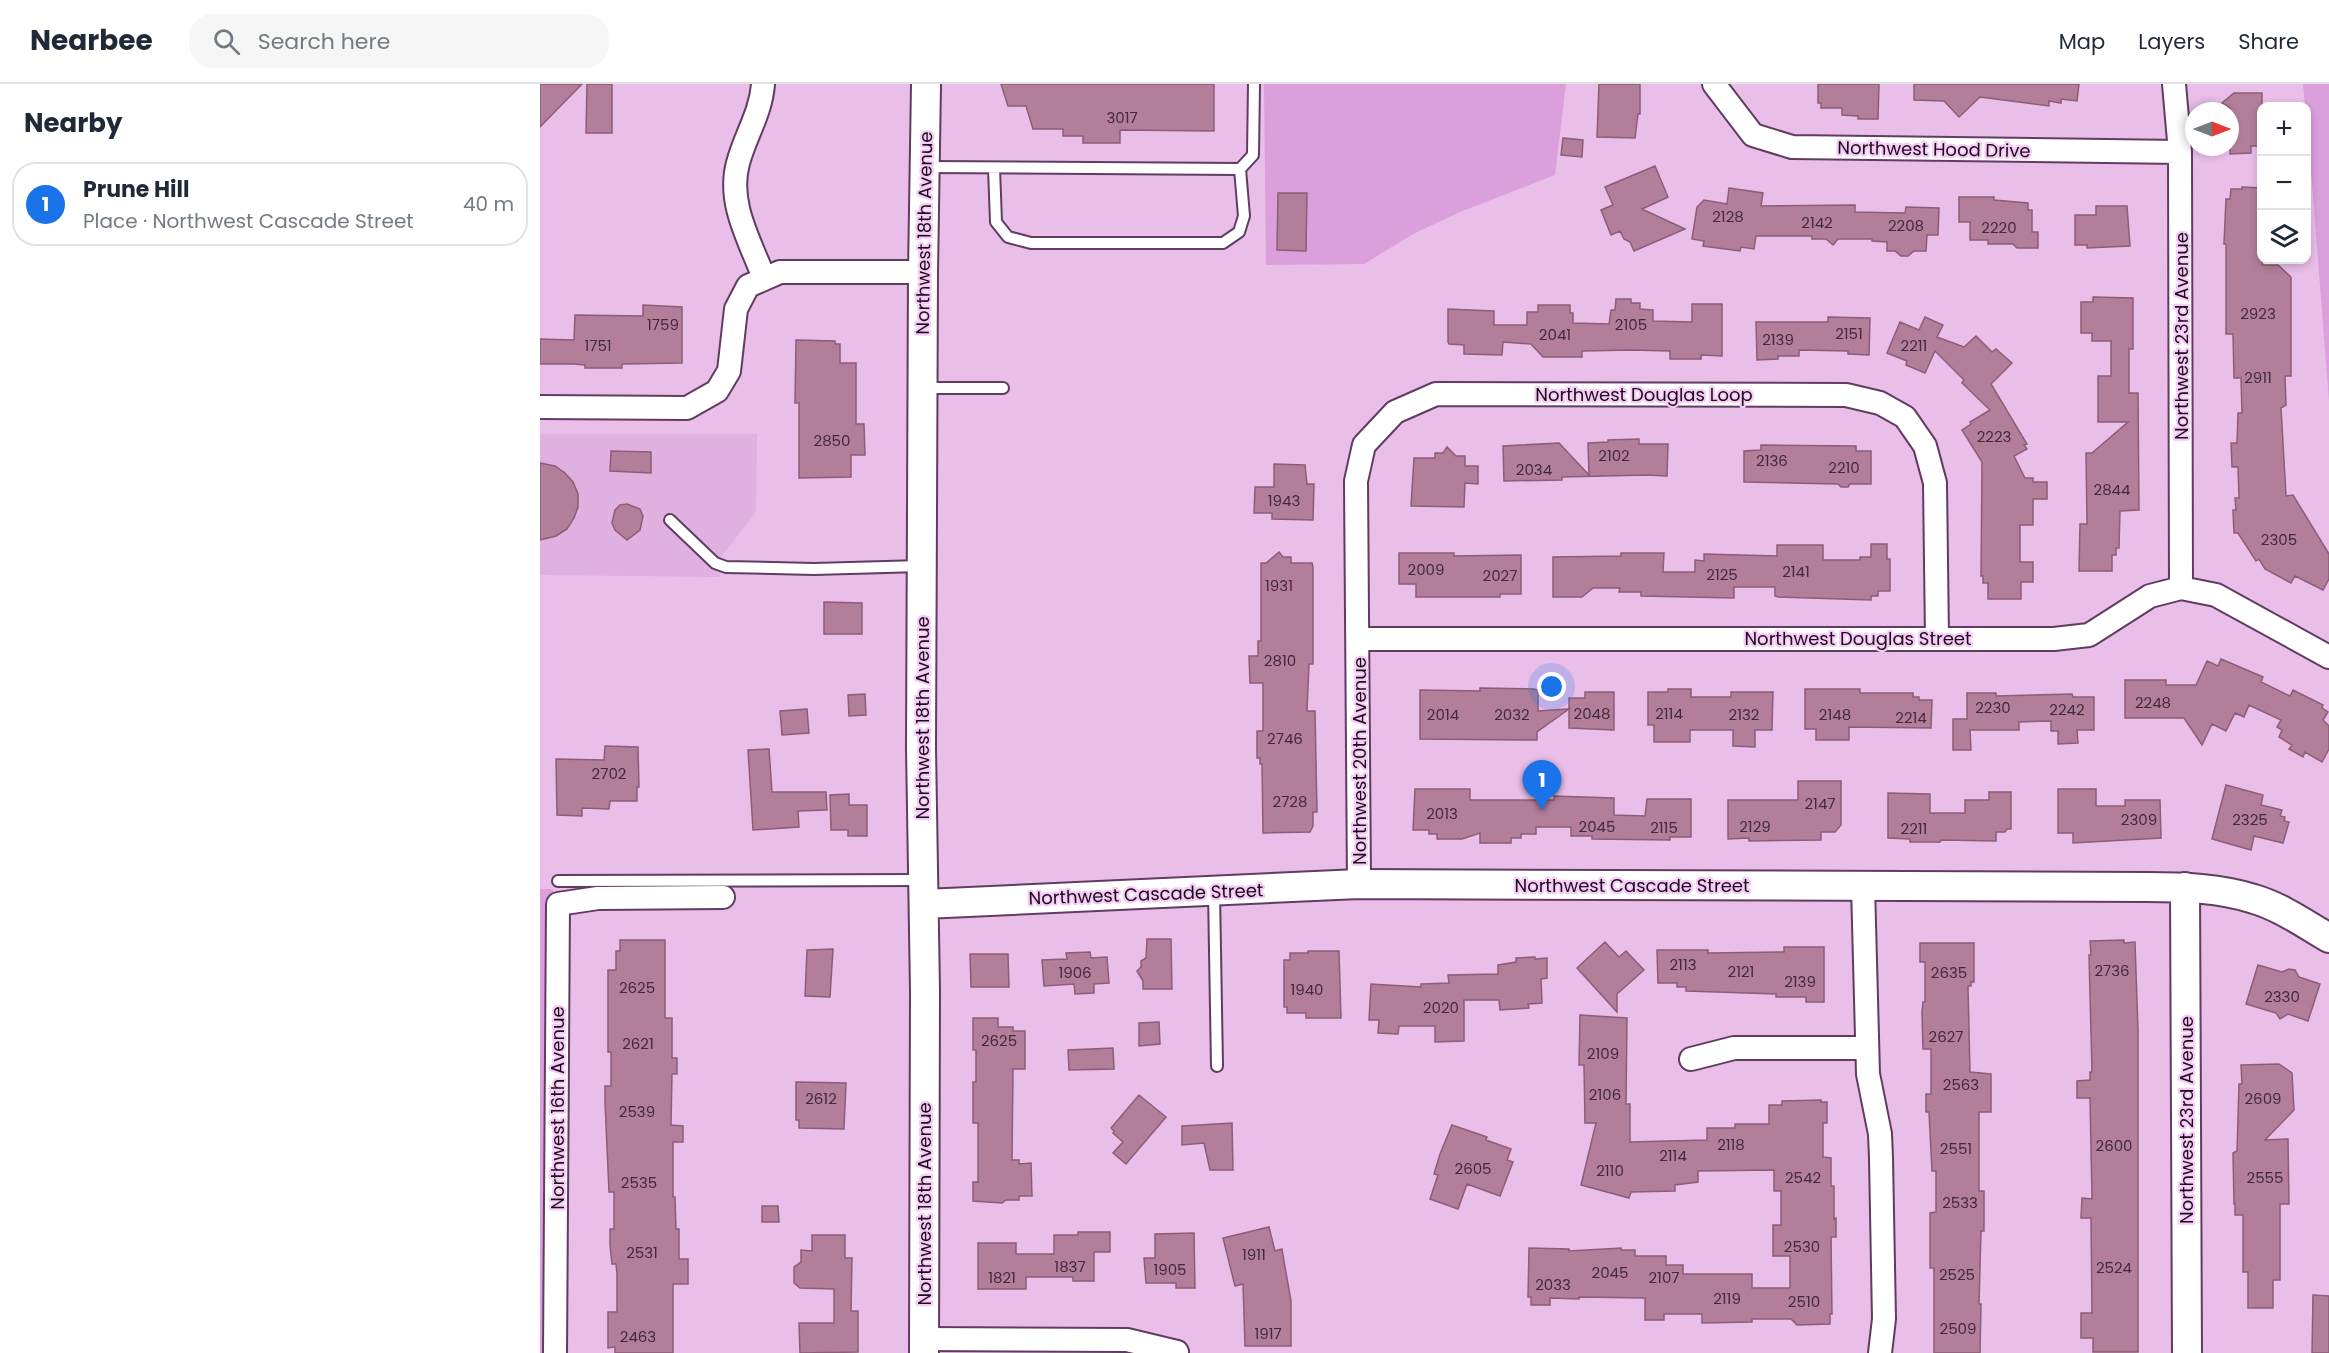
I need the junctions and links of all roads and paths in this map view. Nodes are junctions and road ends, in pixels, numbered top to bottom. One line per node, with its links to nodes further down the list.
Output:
1 (763, 84): 11 (street)
2 (926, 84): 7 (street, Northwest 18th Avenue)
3 (1254, 84): 9 (lane)
4 (1714, 84): 6 (street, Northwest Hood Drive)
5 (2174, 84): 6 (street, Northwest 23rd Avenue)
6 (2180, 152): 17 (street, Northwest 23rd Avenue)
7 (925, 167): 8 (lane); 10 (street, Northwest 18th Avenue)
8 (994, 168): 9 (lane); 9 (lane)
9 (1240, 170)
10 (923, 272): 11 (street); 12 (street, Northwest 18th Avenue)
11 (764, 278): 14 (street)
12 (922, 388): 13 (lane); 16 (street, Northwest 18th Avenue)
13 (1003, 388)
14 (540, 407)
15 (670, 520): 16 (lane)
16 (922, 566): 26 (street, Northwest 18th Avenue)
17 (2181, 588): 18 (street, Northwest Douglas Street); 20 (street, Northwest Douglas Street)
18 (1937, 638): 19 (street, Northwest Douglas Street); 19 (street, Northwest Douglas Loop)
19 (1358, 639): 22 (street, Northwest 20th Avenue)
20 (2329, 657)
21 (558, 881): 26 (lane)
22 (1359, 884): 23 (street, Northwest Cascade Street); 25 (street, Northwest Cascade Street)
23 (1863, 886): 24 (street, Northwest Cascade Street); 30 (street)
24 (2185, 888): 29 (street, Northwest Cascade Street); 37 (street, Northwest 23rd Avenue)
25 (1214, 891): 26 (street, Northwest Cascade Street); 32 (lane)
26 (923, 892): 33 (street, Northwest 18th Avenue)
27 (723, 897): 28 (street, Northwest 16th Avenue)
28 (549, 900): 35 (street, Northwest 16th Avenue)
29 (2329, 938)
30 (1866, 1048): 31 (street); 36 (street)
31 (1691, 1059)
32 (1217, 1066)
33 (924, 1346): 34 (street)
34 (1177, 1352)
35 (555, 1353)
36 (1880, 1353)
37 (2187, 1353)

